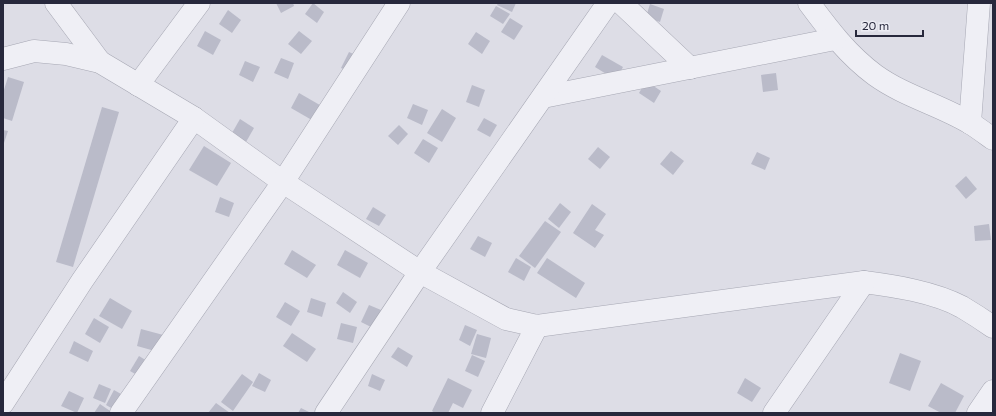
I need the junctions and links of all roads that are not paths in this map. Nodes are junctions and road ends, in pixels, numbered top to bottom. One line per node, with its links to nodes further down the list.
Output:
1 (56, 3): 10 (street)
2 (199, 3): 12 (street)
3 (399, 3): 17 (street)
4 (608, 3): 13 (street)
5 (621, 3): 11 (street)
6 (809, 3): 8 (street)
7 (979, 3): 15 (street)
8 (835, 39): 11 (street); 15 (street)
9 (3, 59): 10 (street)
10 (100, 62): 12 (street)
11 (690, 68): 13 (street)
12 (138, 85): 14 (street)
13 (543, 97): 18 (street)
14 (194, 118): 17 (street); 23 (street)
15 (970, 123): 16 (street)
16 (993, 139)
17 (283, 182): 18 (street); 24 (street)
18 (420, 272): 20 (street); 25 (street)
19 (864, 282): 20 (street); 21 (street); 27 (street)
20 (537, 326): 26 (street)
21 (993, 327)
22 (993, 391): 28 (street)
23 (3, 403)
24 (121, 413)
25 (326, 413)
26 (492, 413)
27 (774, 413)
28 (978, 413)

